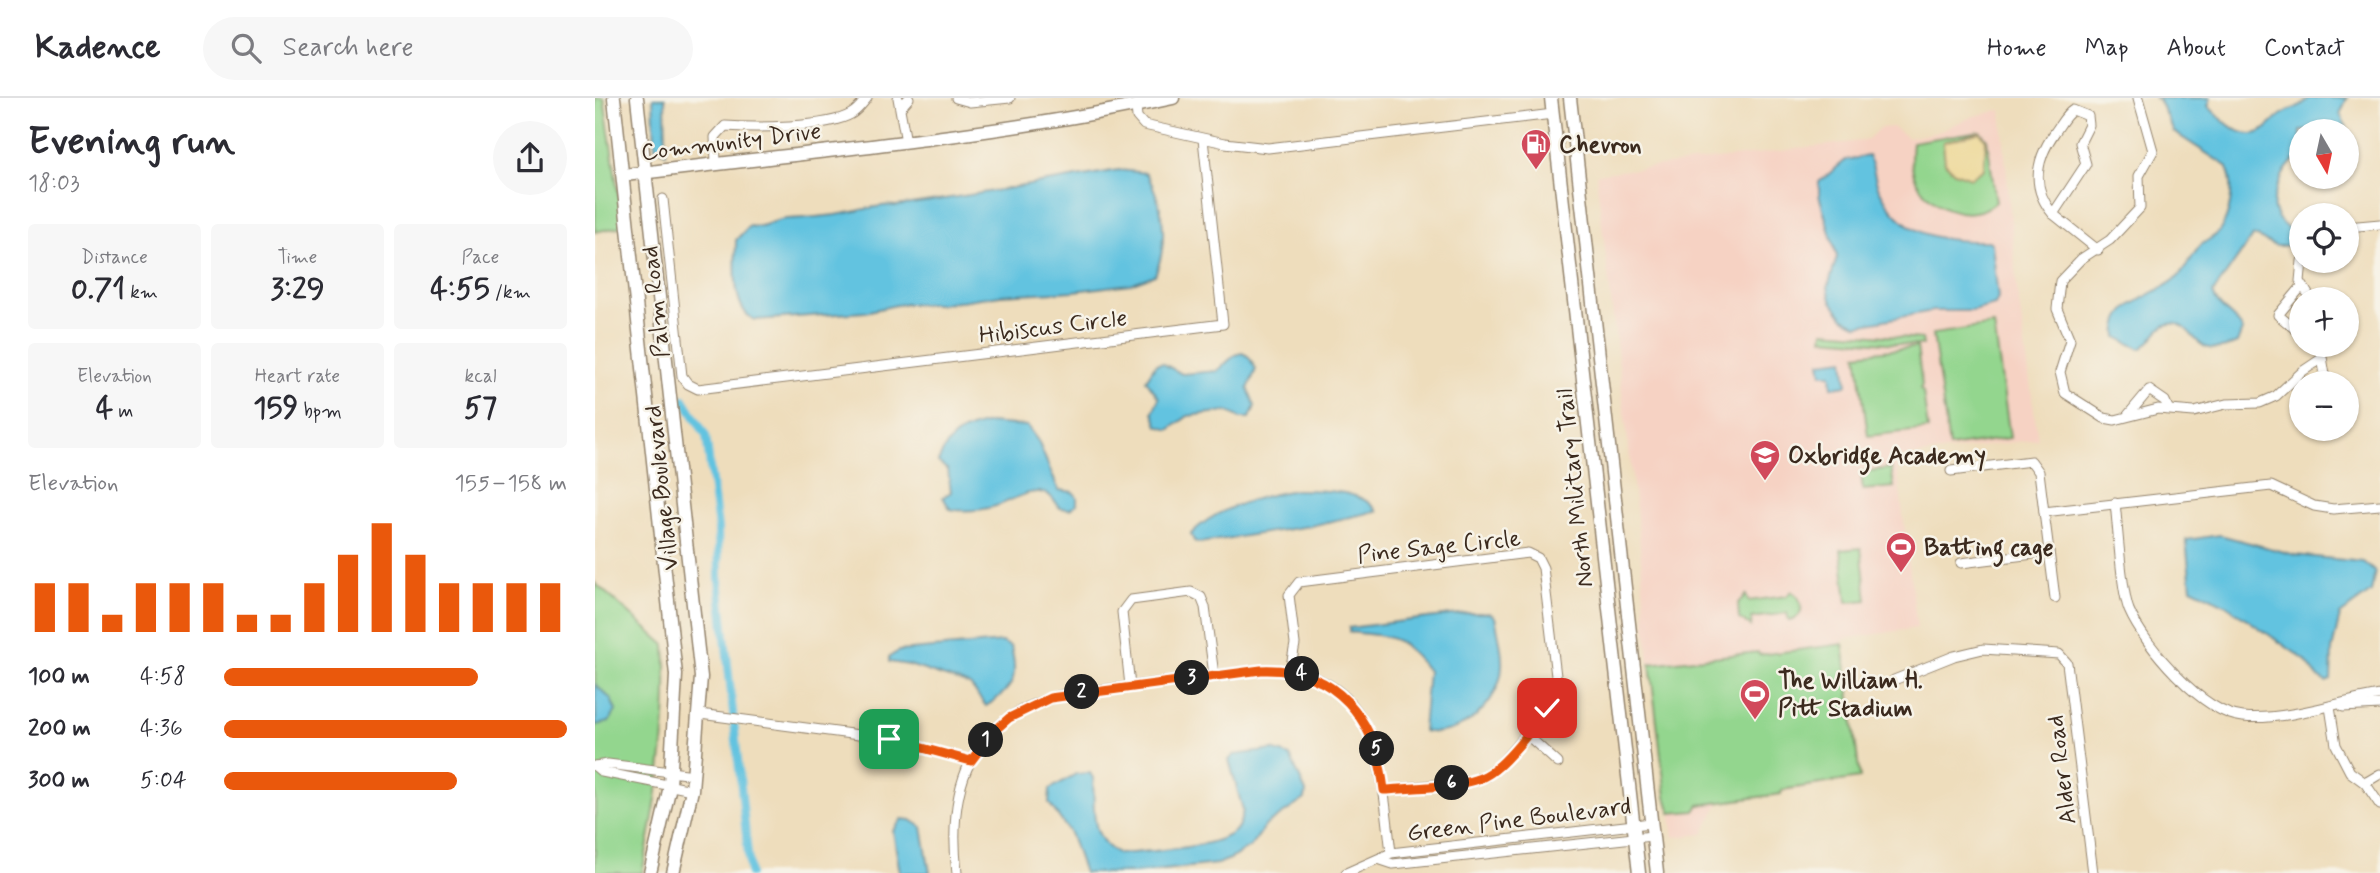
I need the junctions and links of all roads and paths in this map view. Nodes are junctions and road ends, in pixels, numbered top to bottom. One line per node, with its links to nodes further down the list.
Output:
1 (614, 98): 18 (street, Village Boulevard)
2 (637, 98): 17 (street, Village Boulevard)
3 (867, 98): 16 (street)
4 (909, 98): 11 (street)
5 (955, 98): 6 (street)
6 (1010, 98)
7 (1173, 98): 12 (street, Community Drive)
8 (1551, 98): 13 (street, North Military Trail)
9 (1570, 98): 37 (street, North Military Trail)
10 (2138, 98): 23 (street)
11 (899, 102): 15 (street)
12 (1136, 106): 14 (street); 15 (street, Community Drive)
13 (1553, 114): 14 (street); 38 (street, North Military Trail)
14 (1203, 139): 32 (street, Hibiscus Circle)
15 (906, 142): 16 (street, Community Drive)
16 (716, 163): 17 (street, Community Drive)
17 (647, 172): 18 (street, Community Drive); 33 (street, Village Boulevard)
18 (625, 175): 34 (street, Village Boulevard)
19 (663, 199): 32 (street, Palm Road)
20 (2053, 214): 20 (street); 23 (street)
21 (2380, 224): 22 (street)
22 (2359, 226)
23 (2098, 250): 36 (street)
24 (2299, 273): 25 (street)
25 (2302, 286)
26 (2289, 302): 27 (street)
27 (2289, 324)
28 (2321, 359): 29 (street); 31 (street)
29 (2324, 371)
30 (2289, 386): 31 (street)
31 (2285, 387): 35 (street)
32 (702, 388)
33 (671, 395): 34 (street); 53 (street, Village Boulevard)
34 (648, 397): 58 (street, Village Boulevard)
35 (2168, 408): 36 (street); 36 (street)
36 (2128, 415)
37 (1608, 434): 38 (street); 66 (street, North Military Trail)
38 (1590, 437): 67 (street, North Military Trail)
39 (1951, 471): 42 (street)
40 (2115, 503): 41 (street); 42 (street); 52 (street)
41 (2380, 505)
42 (2044, 512): 43 (street)
43 (2049, 552): 44 (street); 45 (street)
44 (1961, 564)
45 (2055, 598)
46 (1290, 671): 47 (street, Green Pine Boulevard); 54 (street, Pine Sage Circle); 64 (street, Green Pine Boulevard)
47 (1214, 675): 49 (street, Green Pine Boulevard); 49 (street)
48 (1894, 680): 76 (street, Alder Road)
49 (1130, 686): 55 (street, Green Pine Boulevard)
50 (2380, 695): 52 (street)
51 (2380, 705): 52 (street)
52 (2330, 707): 61 (street)
53 (700, 714): 55 (street); 60 (street, Village Boulevard)
54 (1525, 734): 56 (street); 64 (street, Pine Sage Circle)
55 (971, 761): 72 (street, Green Pine Boulevard)
56 (1558, 763)
57 (595, 766): 58 (street); 62 (street)
58 (672, 772): 60 (street); 62 (street, Village Boulevard)
59 (2380, 774): 61 (street)
60 (694, 775): 63 (street, Village Boulevard)
61 (2365, 783): 65 (street)
62 (670, 786): 63 (street); 70 (street, Village Boulevard)
63 (692, 789): 71 (street, Village Boulevard)
64 (1384, 790): 68 (street, Green Pine Boulevard)
65 (2380, 805)
66 (1652, 830): 67 (street, Green Pine Boulevard); 75 (street, North Military Trail)
67 (1634, 831): 68 (street, Green Pine Boulevard); 69 (street, Green Pine Boulevard); 74 (street, North Military Trail)
68 (1391, 853): 69 (street, Green Pine Boulevard)
69 (1381, 860): 73 (street, Green Pine Boulevard)
70 (650, 873)
71 (673, 873)
72 (957, 873)
73 (1346, 873)
74 (1639, 873)
75 (1657, 873)
76 (2093, 873)

